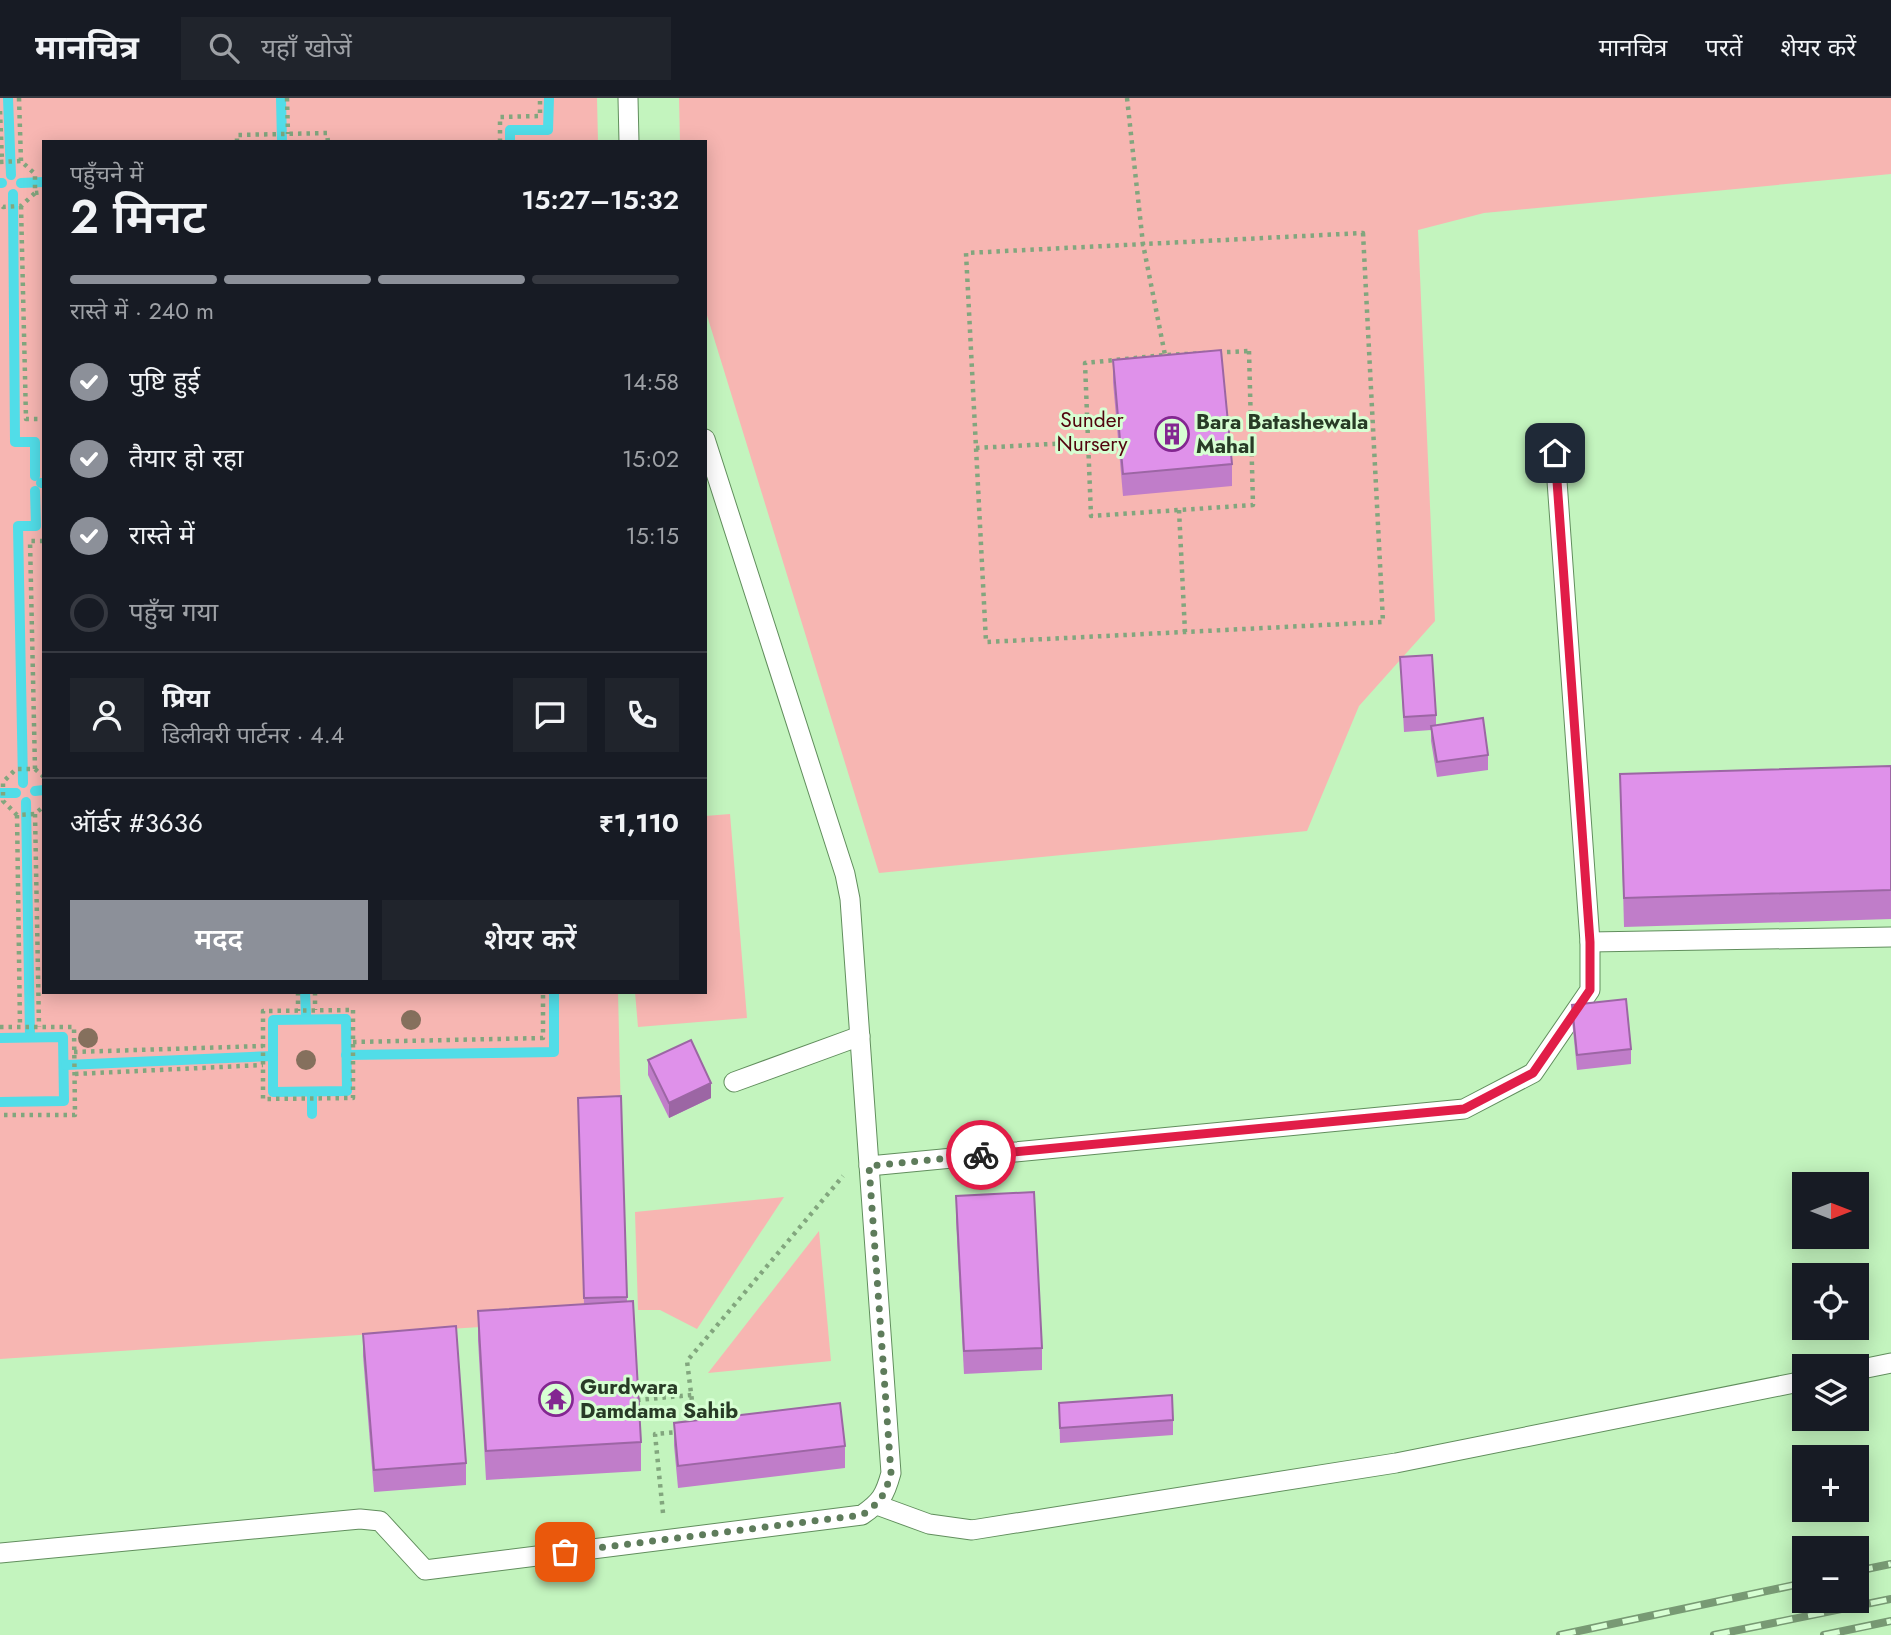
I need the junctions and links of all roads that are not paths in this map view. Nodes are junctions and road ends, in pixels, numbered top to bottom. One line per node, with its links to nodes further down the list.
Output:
1 (628, 98): 2 (lane)
2 (629, 140)
3 (707, 445): 7 (lane)
4 (1555, 453): 6 (lane)
5 (1891, 937): 6 (lane)
6 (1590, 942): 9 (lane)
7 (860, 1036): 8 (lane); 9 (lane)
8 (734, 1082)
9 (869, 1166): 13 (lane)
10 (1891, 1363): 11 (lane)
11 (1869, 1368)
12 (1792, 1383): 13 (lane)
13 (877, 1505): 14 (lane)
14 (0, 1553)

